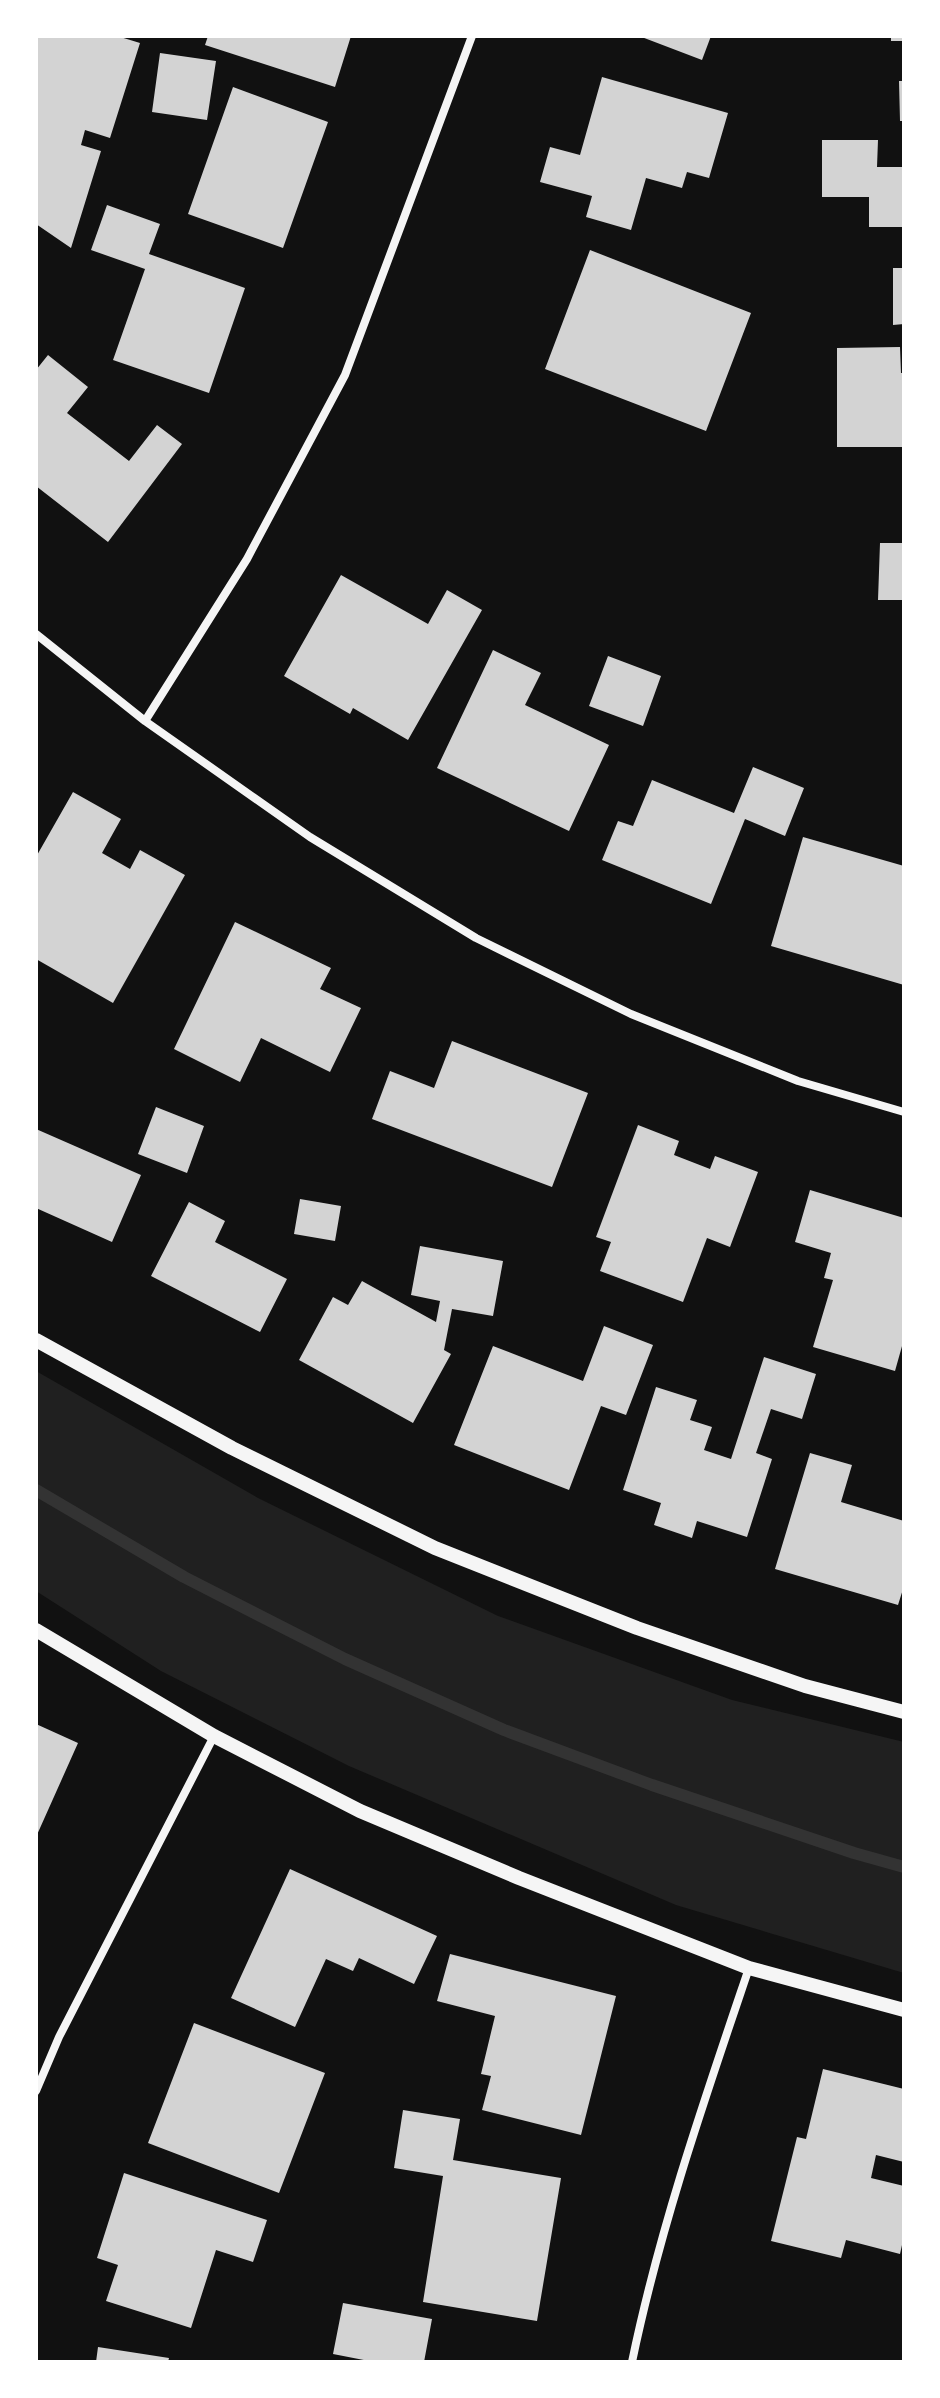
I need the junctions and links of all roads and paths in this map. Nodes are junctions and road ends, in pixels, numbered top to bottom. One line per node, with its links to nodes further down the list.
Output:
1 (472, 36): 3 (street)
2 (36, 634): 3 (street)
3 (145, 721): 4 (street)
4 (904, 1112)
5 (36, 1340): 7 (street)
6 (36, 1630): 8 (street)
7 (904, 1712)
8 (214, 1736): 9 (street); 11 (street)
9 (749, 1968): 10 (street); 12 (street)
10 (904, 2010)
11 (36, 2091)
12 (632, 2362)

